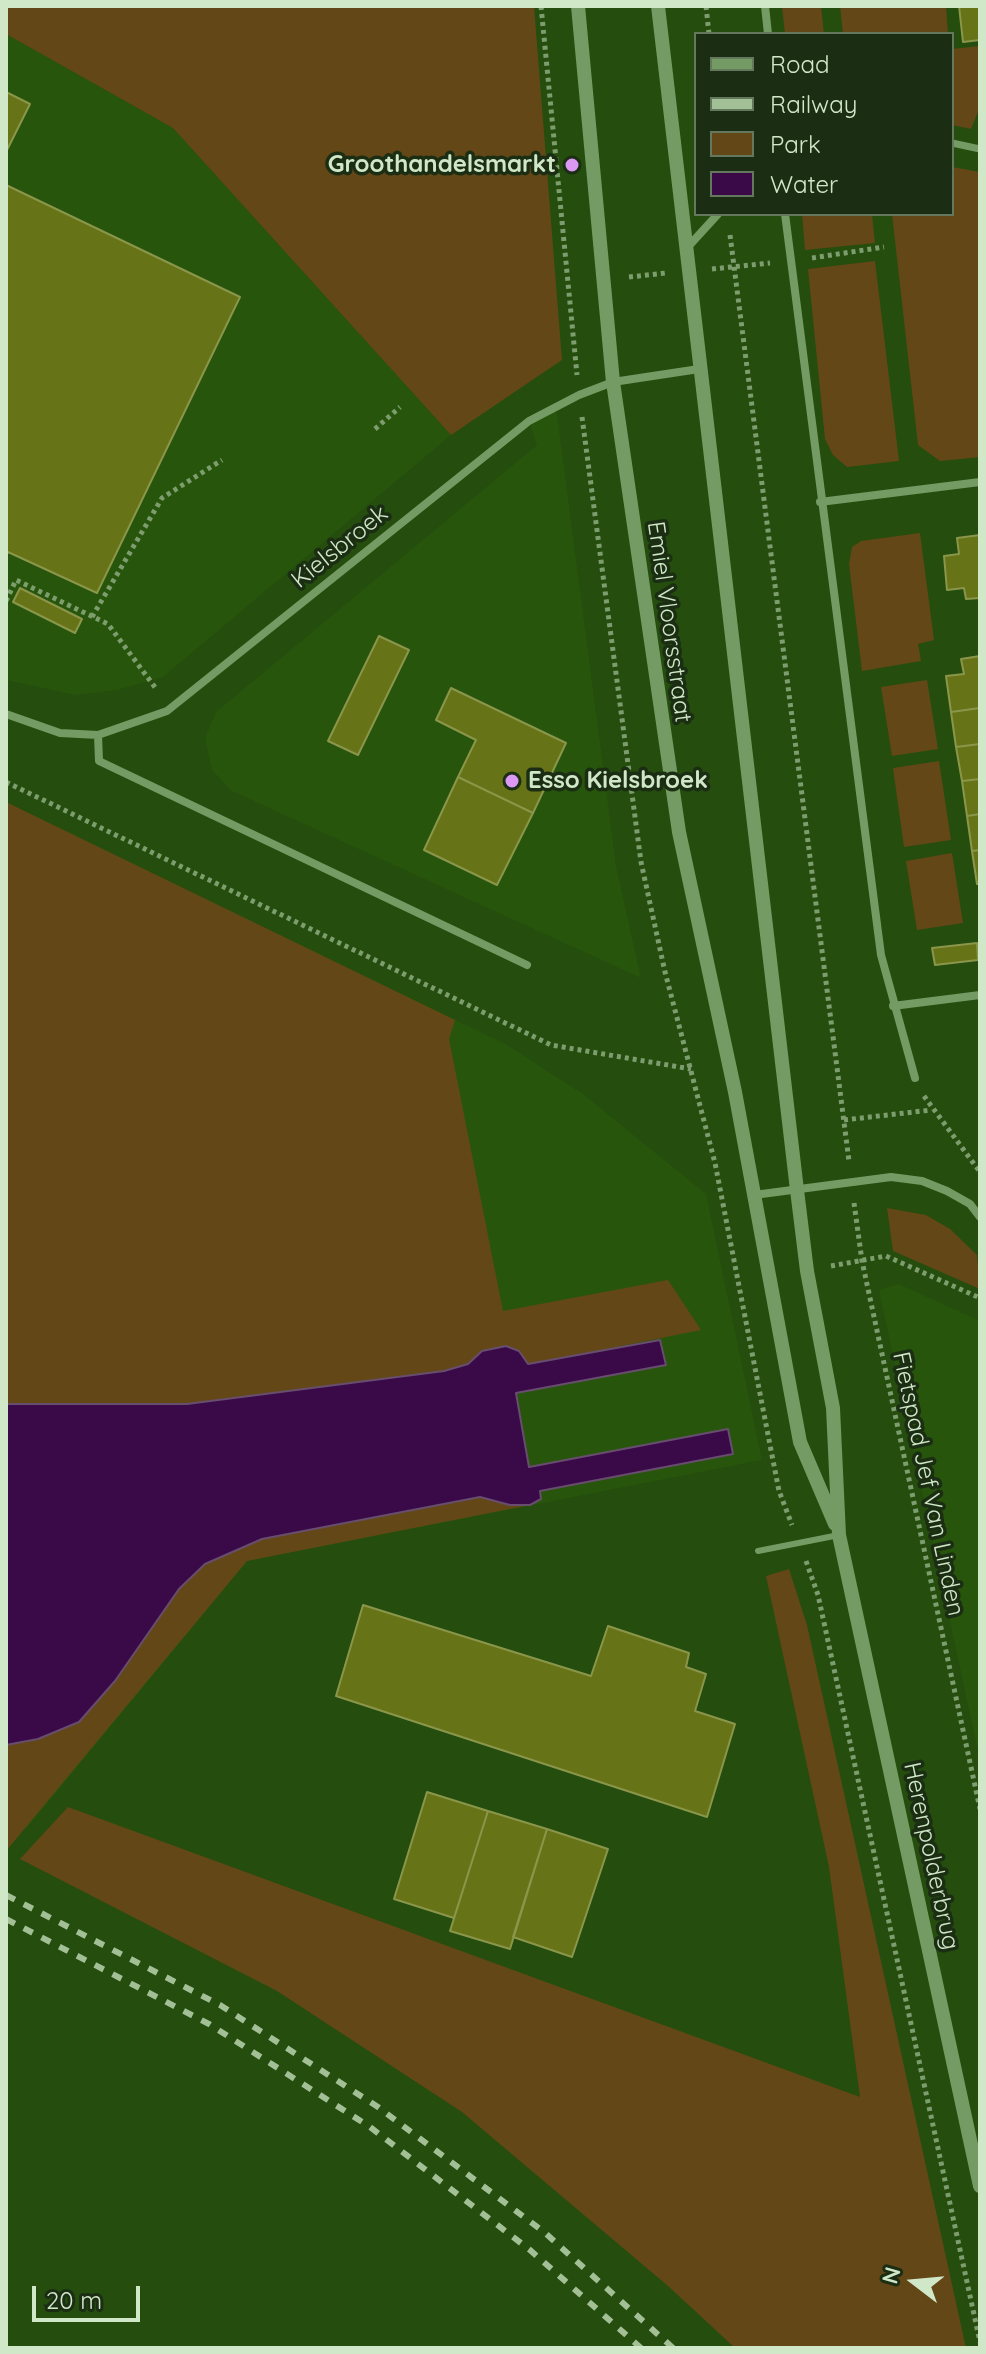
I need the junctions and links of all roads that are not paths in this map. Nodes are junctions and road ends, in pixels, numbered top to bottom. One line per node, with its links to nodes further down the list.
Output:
1 (578, 6): 11 (street, Emiel Vloorsstraat)
2 (658, 6): 9 (street)
3 (765, 6): 4 (street)
4 (768, 32)
5 (954, 143): 6 (street)
6 (980, 149)
7 (716, 216): 9 (street)
8 (785, 216): 13 (street)
9 (686, 249): 10 (street)
10 (699, 369): 11 (street, Kielsbroek); 20 (street)
11 (613, 382): 15 (street, Kielsbroek); 21 (street, Emiel Vloorsstraat)
12 (980, 482): 13 (street)
13 (820, 502): 18 (street)
14 (6, 714): 15 (street, Kielsbroek)
15 (98, 735): 16 (street)
16 (527, 965)
17 (980, 995): 18 (street)
18 (893, 1006): 19 (street)
19 (915, 1078)
20 (797, 1190): 21 (street); 22 (street); 23 (street, Herenpolderbrug)
21 (754, 1195): 23 (street, Herenpolderbrug)
22 (980, 1217)
23 (839, 1535): 24 (lane); 25 (street, Herenpolderbrug)
24 (758, 1551)
25 (980, 2186)

